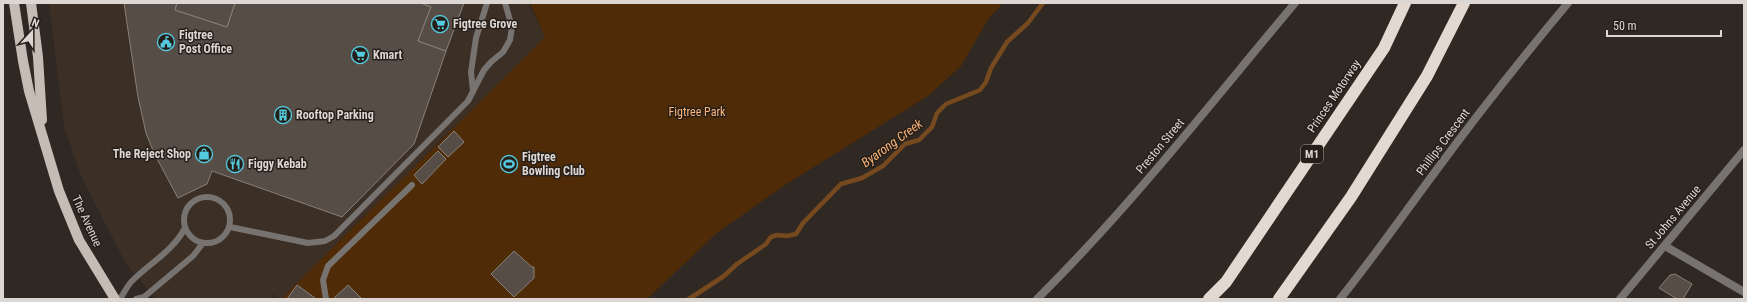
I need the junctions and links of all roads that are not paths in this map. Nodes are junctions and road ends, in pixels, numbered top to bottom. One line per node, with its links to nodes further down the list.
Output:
1 (14, 3): 10 (main road, The Avenue)
2 (31, 3): 10 (main road, The Avenue)
3 (487, 3): 9 (lane)
4 (505, 3): 9 (lane)
5 (1295, 3): 22 (street, Preston Street)
6 (1406, 3): 23 (highway, Princes Motorway / M1)
7 (1464, 3): 24 (highway)
8 (1568, 3): 25 (street, Phillips Crescent)
9 (473, 93): 13 (lane)
10 (46, 148): 18 (main road, The Avenue)
11 (1744, 150): 16 (street, St Johns Avenue)
12 (412, 185): 21 (lane)
13 (230, 227): 14 (lane); 15 (lane)
14 (185, 228): 15 (lane); 19 (lane)
15 (203, 243): 20 (lane)
16 (1665, 246): 17 (street); 26 (street, St Johns Avenue)
17 (1744, 292)
18 (115, 299)
19 (120, 299)
20 (136, 299)
21 (326, 299)
22 (1037, 299)
23 (1209, 299)
24 (1278, 299)
25 (1340, 299)
26 (1620, 299)

